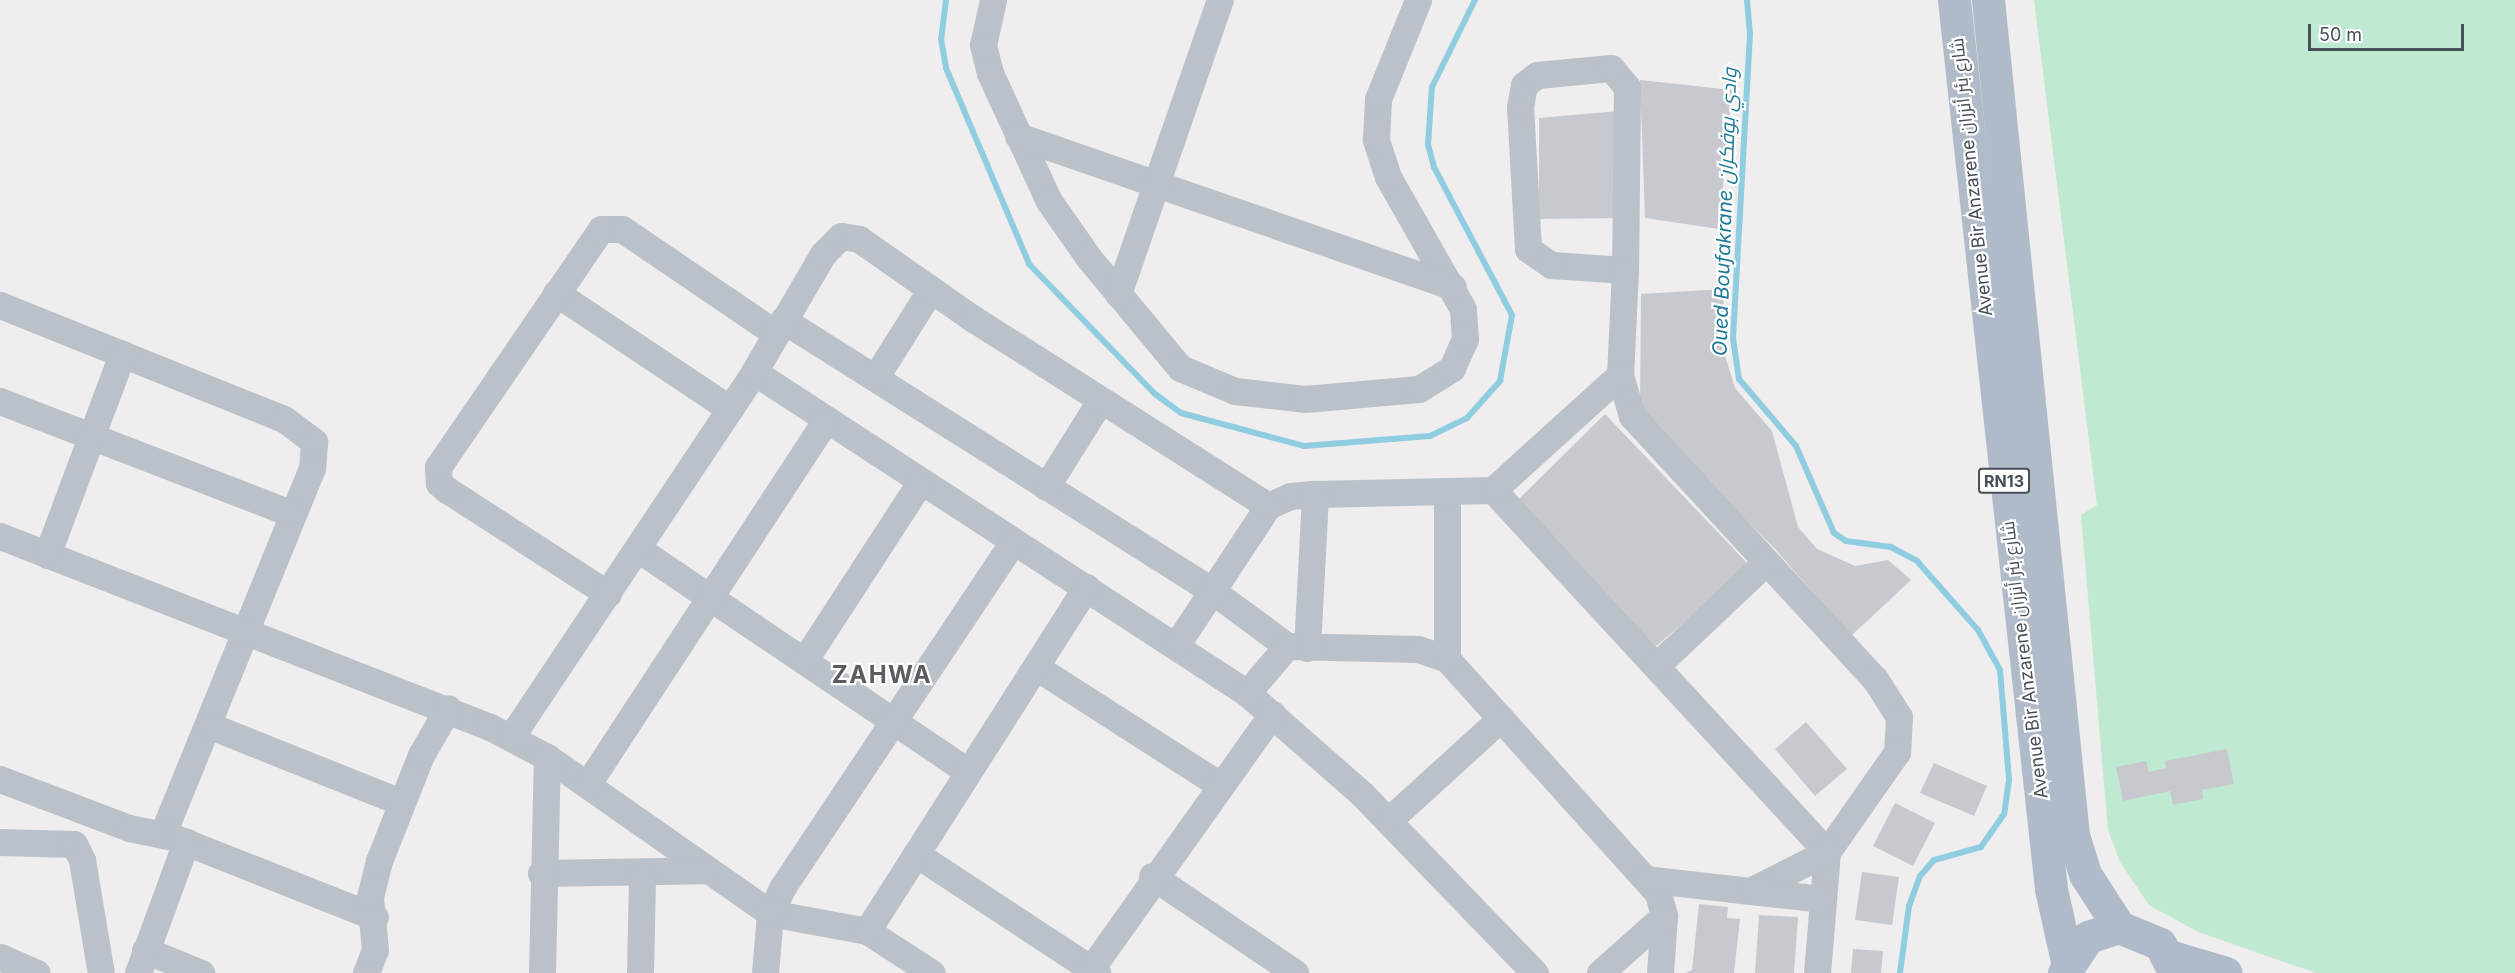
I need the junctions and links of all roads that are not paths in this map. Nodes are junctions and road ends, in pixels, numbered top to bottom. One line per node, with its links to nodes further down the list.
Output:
1 (993, 0): 6 (street)
2 (1220, 0): 7 (street)
3 (1418, 0): 9 (street)
4 (1954, 0): 80 (main road, Avenue Bir Anzarene شارع بئر أنزران / RN13)
5 (1988, 0): 75 (main road, Avenue Bir Anzarene شارع بئر أنزران / RN13)
6 (1018, 136): 7 (street); 12 (street)
7 (1158, 181): 9 (street); 12 (street)
8 (1625, 270): 8 (street); 17 (street)
9 (1453, 287): 12 (street)
10 (931, 289): 14 (street); 18 (street); 20 (street)
11 (556, 293): 14 (street); 21 (street); 38 (street)
12 (1118, 294)
13 (0, 305): 15 (street)
14 (779, 326): 16 (street); 18 (street)
15 (122, 354): 23 (street); 30 (street)
16 (754, 372): 21 (street); 22 (street)
17 (1620, 375): 26 (street); 35 (street)
18 (875, 378): 25 (street)
19 (0, 400): 23 (street)
20 (1100, 401): 25 (street); 29 (street)
21 (730, 409): 33 (street)
22 (825, 421): 24 (street); 39 (street)
23 (91, 437): 30 (street); 34 (street)
24 (919, 484): 32 (street); 44 (street)
25 (1046, 487): 37 (street)
26 (1493, 490): 27 (street); 45 (street)
27 (1447, 492): 28 (street); 43 (street)
28 (1314, 494): 29 (street); 42 (street)
29 (1268, 506): 37 (street)
30 (293, 514): 40 (street)
31 (0, 536): 34 (street)
32 (1012, 543): 36 (street); 51 (street)
33 (638, 549): 38 (street); 39 (street)
34 (47, 555): 40 (street)
35 (1765, 562): 45 (street); 63 (street)
36 (1086, 587): 41 (street); 46 (street)
37 (1211, 590): 41 (street); 42 (street)
38 (608, 594): 53 (street)
39 (711, 596): 44 (street); 58 (street)
40 (245, 630): 48 (street); 52 (street)
41 (1177, 644): 47 (street)
42 (1297, 647): 43 (street); 47 (street)
43 (1447, 659): 50 (street)
44 (804, 661): 51 (street)
45 (1656, 666): 63 (street)
46 (1036, 667): 55 (street); 57 (street)
47 (1247, 693): 49 (street)
48 (448, 708): 53 (street); 59 (street)
49 (1272, 714): 57 (street); 60 (street)
50 (1501, 718): 60 (street); 69 (street)
51 (895, 722): 55 (street); 72 (street)
52 (208, 725): 59 (street); 61 (street)
53 (511, 737): 54 (street)
54 (547, 758): 58 (street); 66 (street)
55 (968, 772): 64 (street)
56 (0, 779): 61 (street)
57 (1218, 784): 68 (street)
58 (587, 785): 65 (street)
59 (401, 802): 74 (street)
60 (1389, 820): 91 (street)
61 (175, 838): 74 (street); 78 (street)
62 (0, 842): 83 (street)
63 (1827, 852): 70 (street); 71 (street)
64 (916, 854): 76 (street); 81 (street)
65 (705, 870): 67 (street); 72 (street)
66 (541, 873): 67 (street); 86 (street)
67 (642, 875): 87 (street)
68 (1152, 876): 81 (street); 90 (street)
69 (1647, 879): 70 (street); 73 (street)
70 (1750, 891): 71 (street)
71 (1823, 899): 94 (street)
72 (770, 913): 76 (street); 88 (street)
73 (1664, 916): 92 (street); 93 (street)
74 (375, 917): 85 (street)
75 (2119, 927): 79 (main road); 80 (main road, RN13)
76 (867, 932): 89 (street)
77 (0, 957): 82 (street)
78 (141, 962): 84 (street)
79 (2172, 965): 95 (main road)
80 (2065, 967)
81 (1092, 972)
82 (37, 973)
83 (101, 973)
84 (201, 973)
85 (366, 973)
86 (542, 973)
87 (640, 973)
88 (765, 973)
89 (932, 973)
90 (1296, 973)
91 (1535, 973)
92 (1600, 973)
93 (1660, 973)
94 (1817, 973)
95 (2226, 973)

